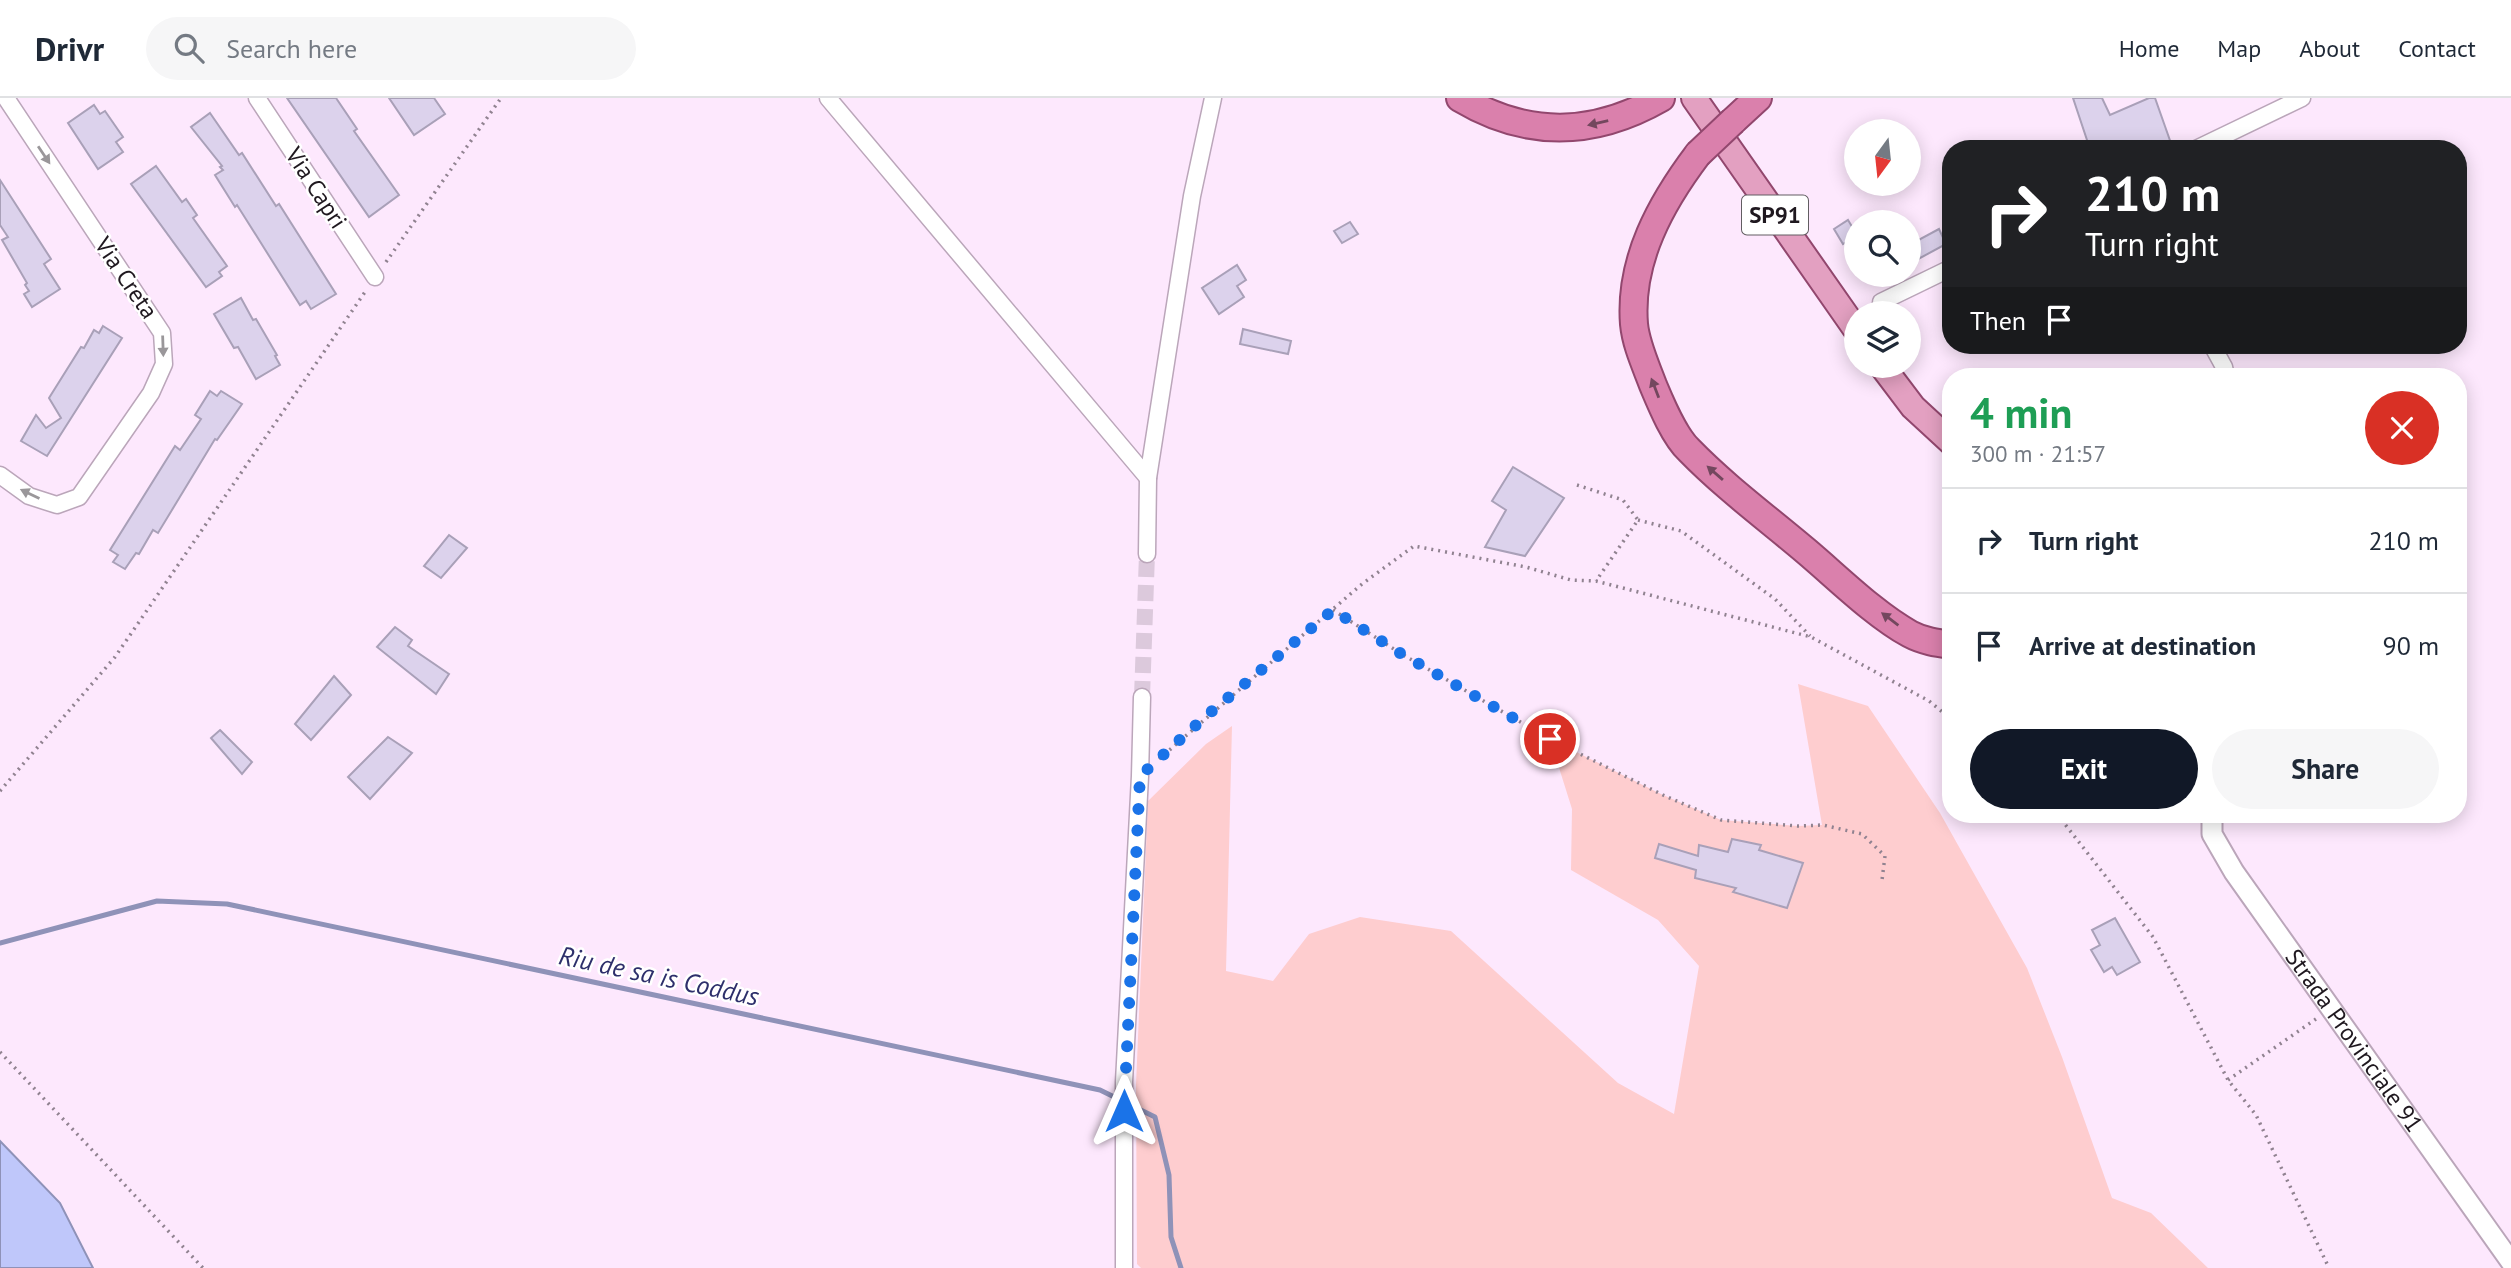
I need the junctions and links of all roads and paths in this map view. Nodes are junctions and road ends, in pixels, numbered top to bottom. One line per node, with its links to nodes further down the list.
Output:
1 (6, 98): 18 (street, Via Creta, one-way to 18)
2 (257, 98): 13 (street, Via Capri)
3 (501, 98): 13 (path)
4 (828, 98): 19 (street)
5 (1213, 98): 19 (street)
6 (1460, 98): 7 (highway, one-way to 6)
7 (1661, 98)
8 (1694, 98): 15 (main road, SP91)
9 (1758, 98): 26 (highway, one-way to 9, bridge)
10 (2302, 98): 11 (street)
11 (2215, 140)
12 (1942, 272): 14 (street)
13 (375, 277): 30 (path)
14 (1883, 301)
15 (1844, 312)
16 (1891, 378): 17 (main road)
17 (1942, 434)
18 (0, 475)
19 (1148, 478): 22 (street)
20 (1577, 485): 21 (path)
21 (1638, 520): 23 (path); 25 (path)
22 (1147, 554)
23 (1596, 581): 24 (path); 25 (path)
24 (1333, 610): 29 (path); 33 (path)
25 (1811, 637): 28 (path)
26 (1942, 644)
27 (1142, 697): 29 (street)
28 (1942, 712)
29 (1140, 776): 39 (street)
30 (0, 791)
31 (2064, 823): 36 (path)
32 (2213, 823): 34 (street, Strada Provinciale 91)
33 (1882, 880)
34 (2331, 1009): 36 (path); 37 (street, Strada Provinciale 91)
35 (0, 1052): 38 (path)
36 (2228, 1080): 40 (path)
37 (2511, 1262)
38 (203, 1268)
39 (1124, 1268)
40 (2329, 1268)

